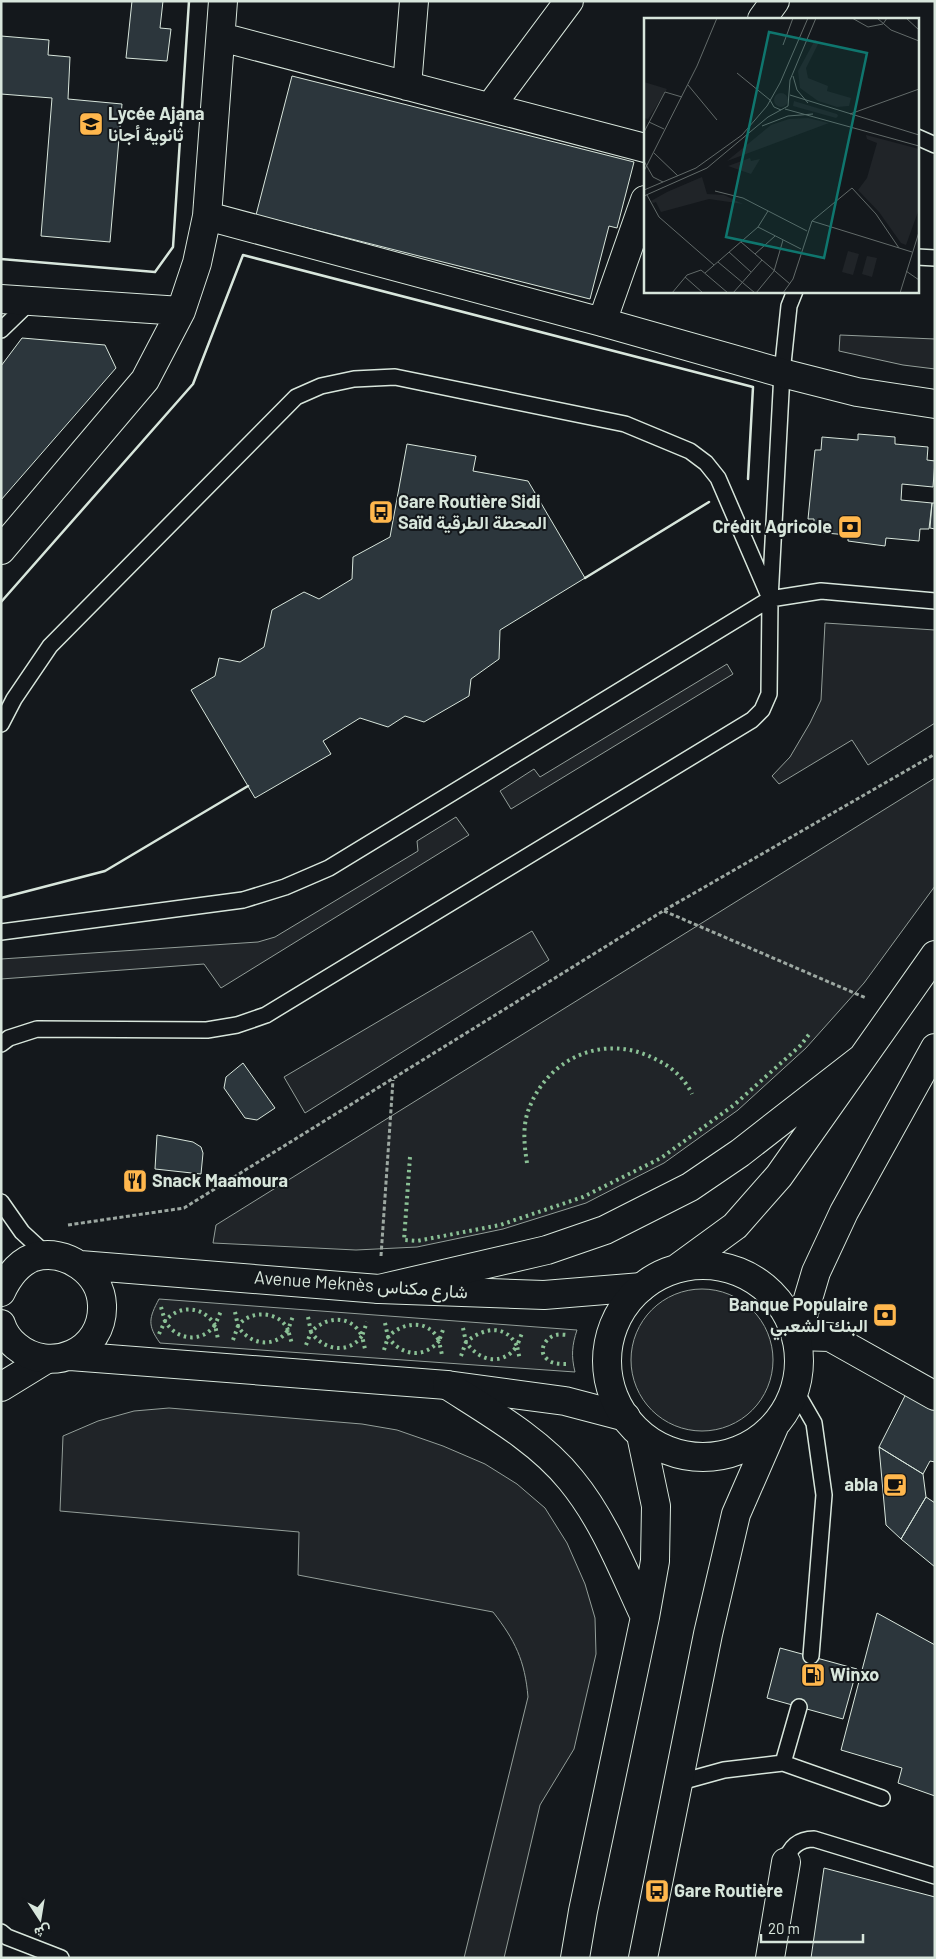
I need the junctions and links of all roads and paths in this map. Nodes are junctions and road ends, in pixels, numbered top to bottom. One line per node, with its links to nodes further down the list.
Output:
1 (223, 1): 6 (street)
2 (414, 1): 7 (street)
3 (569, 1): 8 (street)
4 (775, 1): 5 (street)
5 (763, 18)
6 (222, 37): 7 (street); 13 (street)
7 (407, 86): 8 (street)
8 (490, 108): 11 (street)
9 (918, 138): 10 (lane)
10 (935, 146)
11 (644, 148)
12 (644, 203): 20 (street)
13 (207, 216): 19 (street); 20 (street)
14 (918, 257): 15 (lane)
15 (935, 258)
16 (795, 292): 22 (lane)
17 (1, 299): 18 (street)
18 (31, 301): 19 (street); 21 (lane)
19 (181, 311): 24 (street)
20 (602, 322): 22 (street)
21 (1, 330)
22 (782, 373): 23 (street); 25 (lane)
23 (935, 404)
24 (1, 550)
25 (770, 599): 26 (lane); 27 (lane); 30 (lane); 33 (lane)
26 (935, 601)
27 (1, 724)
28 (935, 754): 29 (path)
29 (663, 911): 32 (path); 36 (path)
30 (1, 932)
31 (935, 955): 35 (street)
32 (866, 998)
33 (1, 1044)
34 (935, 1048): 46 (street)
35 (862, 1058): 42 (street); 44 (street)
36 (392, 1079): 38 (path); 40 (path)
37 (1, 1202): 38 (lane)
38 (22, 1232): 39 (lane)
39 (24, 1260): 41 (street, Avenue Meknès شارع مكناس); 45 (street)
40 (380, 1260)
41 (80, 1264): 44 (street, Avenue Meknès شارع مكناس); 47 (street)
42 (675, 1270): 43 (street); 46 (street)
43 (642, 1287): 44 (street, Avenue Meknès شارع مكناس); 52 (street)
44 (379, 1289)
45 (1, 1292)
46 (797, 1336): 50 (street); 51 (street)
47 (21, 1343): 48 (street); 49 (street)
48 (447, 1385): 52 (street); 54 (street)
49 (1, 1387)
50 (795, 1390): 53 (street); 55 (lane)
51 (935, 1396)
52 (634, 1426): 53 (street); 54 (street)
53 (774, 1426): 58 (street)
54 (645, 1617): 64 (street)
55 (811, 1656)
56 (799, 1707): 57 (lane)
57 (782, 1763): 58 (lane); 59 (lane)
58 (677, 1783): 65 (street)
59 (882, 1798)
60 (786, 1862): 61 (lane); 66 (street)
61 (935, 1876)
62 (1, 1932): 63 (lane)
63 (61, 1958)
64 (575, 1958)
65 (643, 1958)
66 (770, 1958)

